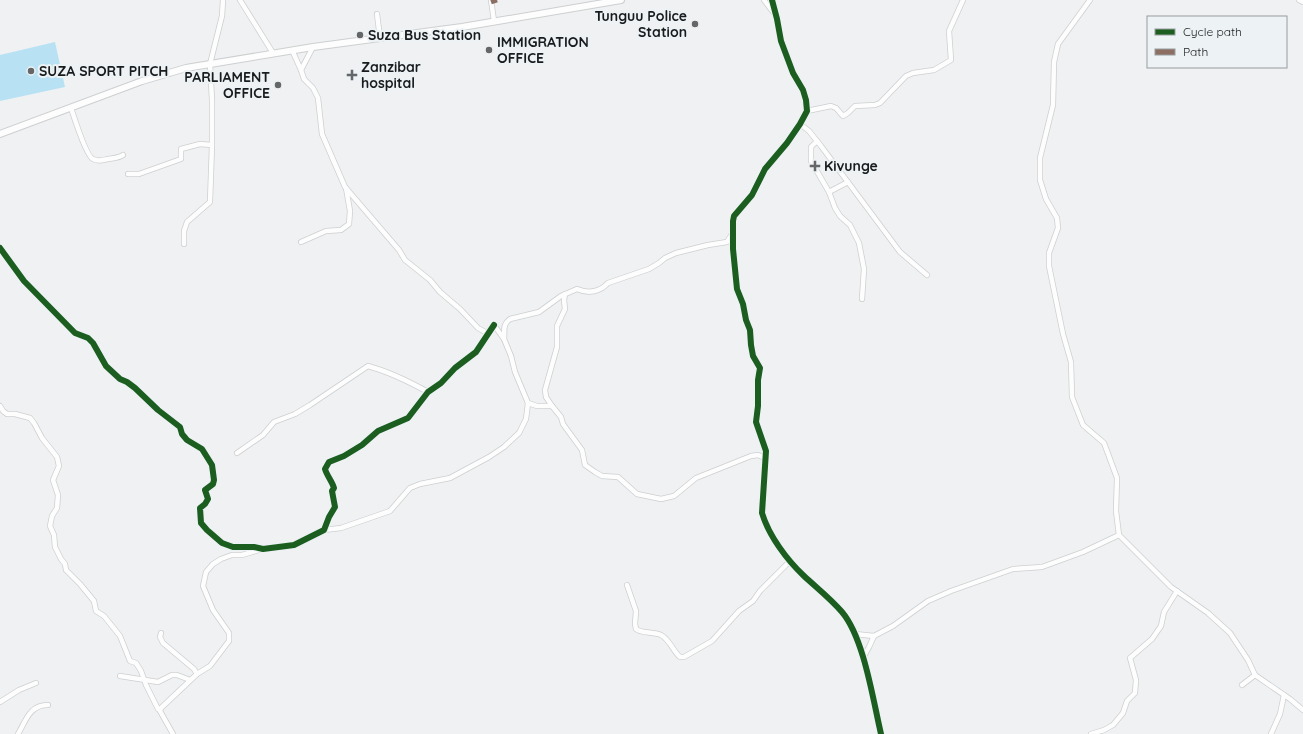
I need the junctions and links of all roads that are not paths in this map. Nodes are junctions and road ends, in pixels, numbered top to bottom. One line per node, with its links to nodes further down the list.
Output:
1 (223, 0): 18 (street)
2 (240, 0): 17 (street)
3 (491, 0): 13 (street)
4 (621, 0): 13 (main road)
5 (764, 0): 12 (street)
6 (772, 0): 12 (street)
7 (963, 0): 21 (street)
8 (1090, 0): 47 (street)
9 (1298, 0): 10 (street)
10 (1303, 2)
11 (377, 14): 14 (street)
12 (777, 19): 21 (street)
13 (494, 21): 14 (main road)
14 (380, 38): 15 (main road)
15 (313, 47): 16 (main road); 19 (street)
16 (292, 50): 17 (main road); 19 (street)
17 (273, 53): 18 (main road)
18 (210, 64): 20 (main road); 25 (street)
19 (301, 70): 29 (street)
20 (71, 108): 23 (main road); 26 (street)
21 (807, 111): 22 (street)
22 (800, 124): 24 (street); 31 (street)
23 (0, 134)
24 (817, 141): 28 (street); 30 (street)
25 (212, 145): 27 (street); 33 (street)
26 (123, 155)
27 (128, 174)
28 (848, 182): 30 (street); 35 (street)
29 (346, 188): 32 (street); 38 (street)
30 (829, 192): 37 (street)
31 (734, 228): 36 (street); 45 (street)
32 (301, 242)
33 (184, 244)
34 (0, 248): 48 (street)
35 (927, 275)
36 (565, 294): 39 (street); 43 (street)
37 (862, 299)
38 (494, 325): 39 (street); 40 (street)
39 (504, 339): 41 (street)
40 (428, 392): 44 (street); 46 (street)
41 (528, 403): 43 (street); 46 (street)
42 (0, 406): 59 (street)
43 (552, 406): 45 (street)
44 (237, 453)
45 (765, 458): 49 (street)
46 (324, 530): 48 (street)
47 (1119, 535): 51 (street); 54 (street)
48 (263, 549): 56 (street)
49 (790, 561): 50 (street); 53 (street)
50 (627, 585)
51 (1177, 591): 57 (street); 71 (street)
52 (161, 633): 56 (street)
53 (854, 634): 54 (street); 55 (street)
54 (874, 636): 55 (street)
55 (862, 658): 70 (street)
56 (197, 674): 60 (street)
57 (1255, 675): 62 (street); 63 (street)
58 (120, 676): 59 (street)
59 (144, 680): 60 (street); 66 (street)
60 (190, 680): 69 (street)
61 (36, 683): 64 (street)
62 (1242, 685)
63 (1284, 695): 67 (street); 72 (street)
64 (0, 702)
65 (48, 705): 68 (street)
66 (158, 709)
67 (1303, 710)
68 (18, 734)
69 (173, 734)
70 (881, 734)
71 (1091, 734)
72 (1271, 734)

